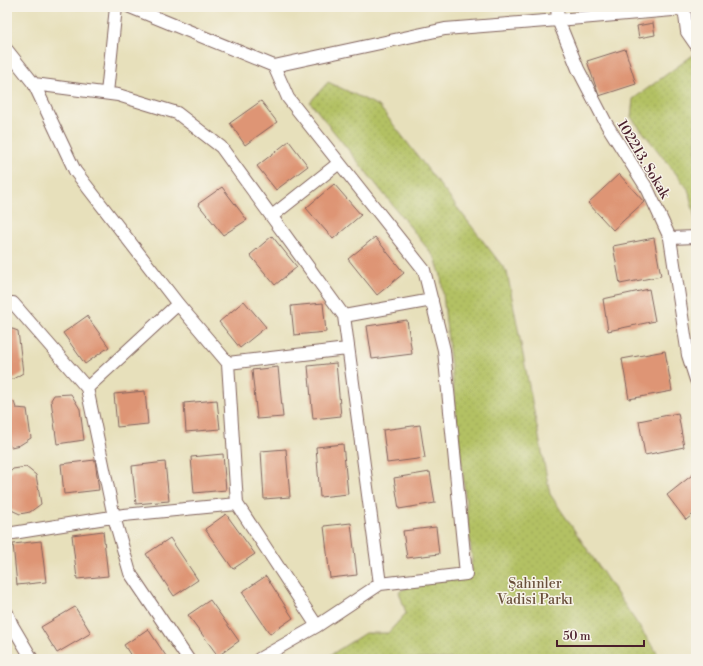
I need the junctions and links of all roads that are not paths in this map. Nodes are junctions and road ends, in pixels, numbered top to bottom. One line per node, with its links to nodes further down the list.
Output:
1 (116, 7): 10 (street)
2 (130, 7): 8 (street)
3 (557, 7): 5 (street, 102213. Sokak)
4 (684, 8): 5 (street); 6 (street)
5 (558, 20): 8 (street); 14 (street, 102213. Sokak)
6 (696, 45)
7 (7, 50): 9 (street)
8 (274, 66): 11 (street)
9 (34, 84): 10 (street); 17 (street)
10 (107, 93): 12 (street)
11 (340, 163): 12 (street); 15 (street)
12 (272, 216): 18 (street)
13 (696, 237): 14 (street)
14 (670, 238): 21 (street, 102213. Sokak)
15 (432, 300): 18 (street); 26 (street)
16 (7, 304): 22 (street)
17 (178, 304): 20 (street); 22 (street)
18 (344, 316): 19 (street)
19 (347, 348): 20 (street); 26 (street)
20 (228, 363): 23 (street)
21 (696, 380)
22 (88, 388): 24 (street)
23 (238, 504): 24 (street); 28 (street)
24 (114, 517): 25 (street); 30 (street)
25 (7, 534)
26 (380, 584): 28 (street)
27 (7, 613): 29 (street)
28 (317, 626): 31 (street)
29 (32, 659)
30 (188, 659)
31 (259, 659)

